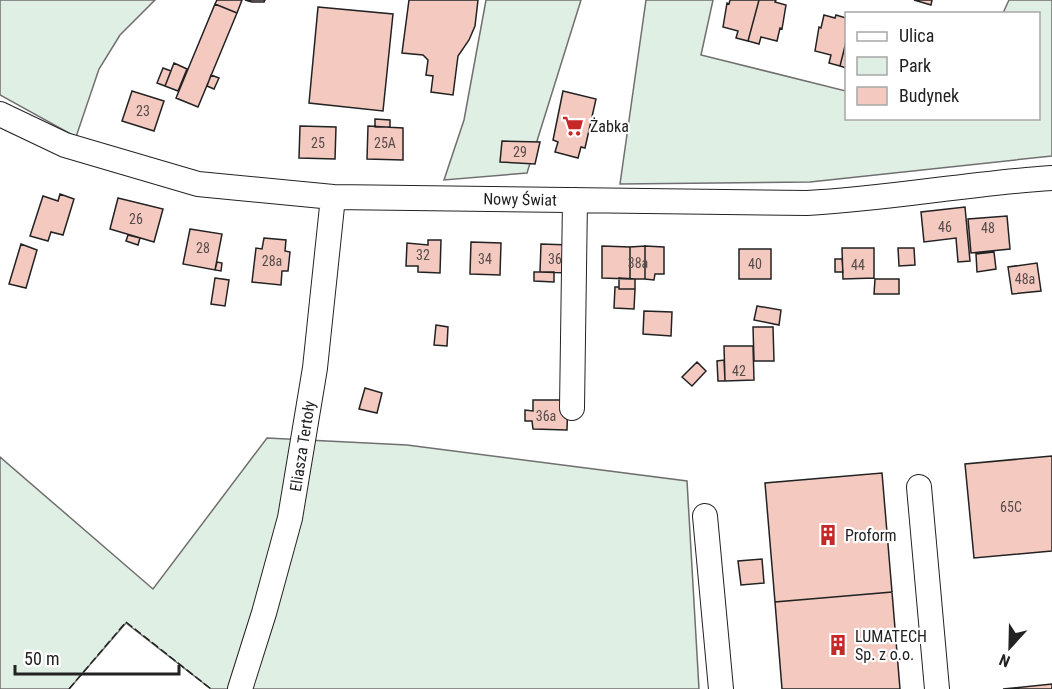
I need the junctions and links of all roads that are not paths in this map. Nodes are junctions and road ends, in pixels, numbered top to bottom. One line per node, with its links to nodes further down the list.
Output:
1 (0, 114): 3 (street, Nowy Świat)
2 (1052, 178): 4 (street, Nowy Świat)
3 (333, 197): 4 (street, Nowy Świat); 8 (street, Eliasza Tertoły)
4 (575, 200): 5 (street)
5 (572, 408)
6 (919, 487): 10 (street)
7 (705, 516): 9 (street)
8 (240, 689)
9 (721, 689)
10 (937, 689)

